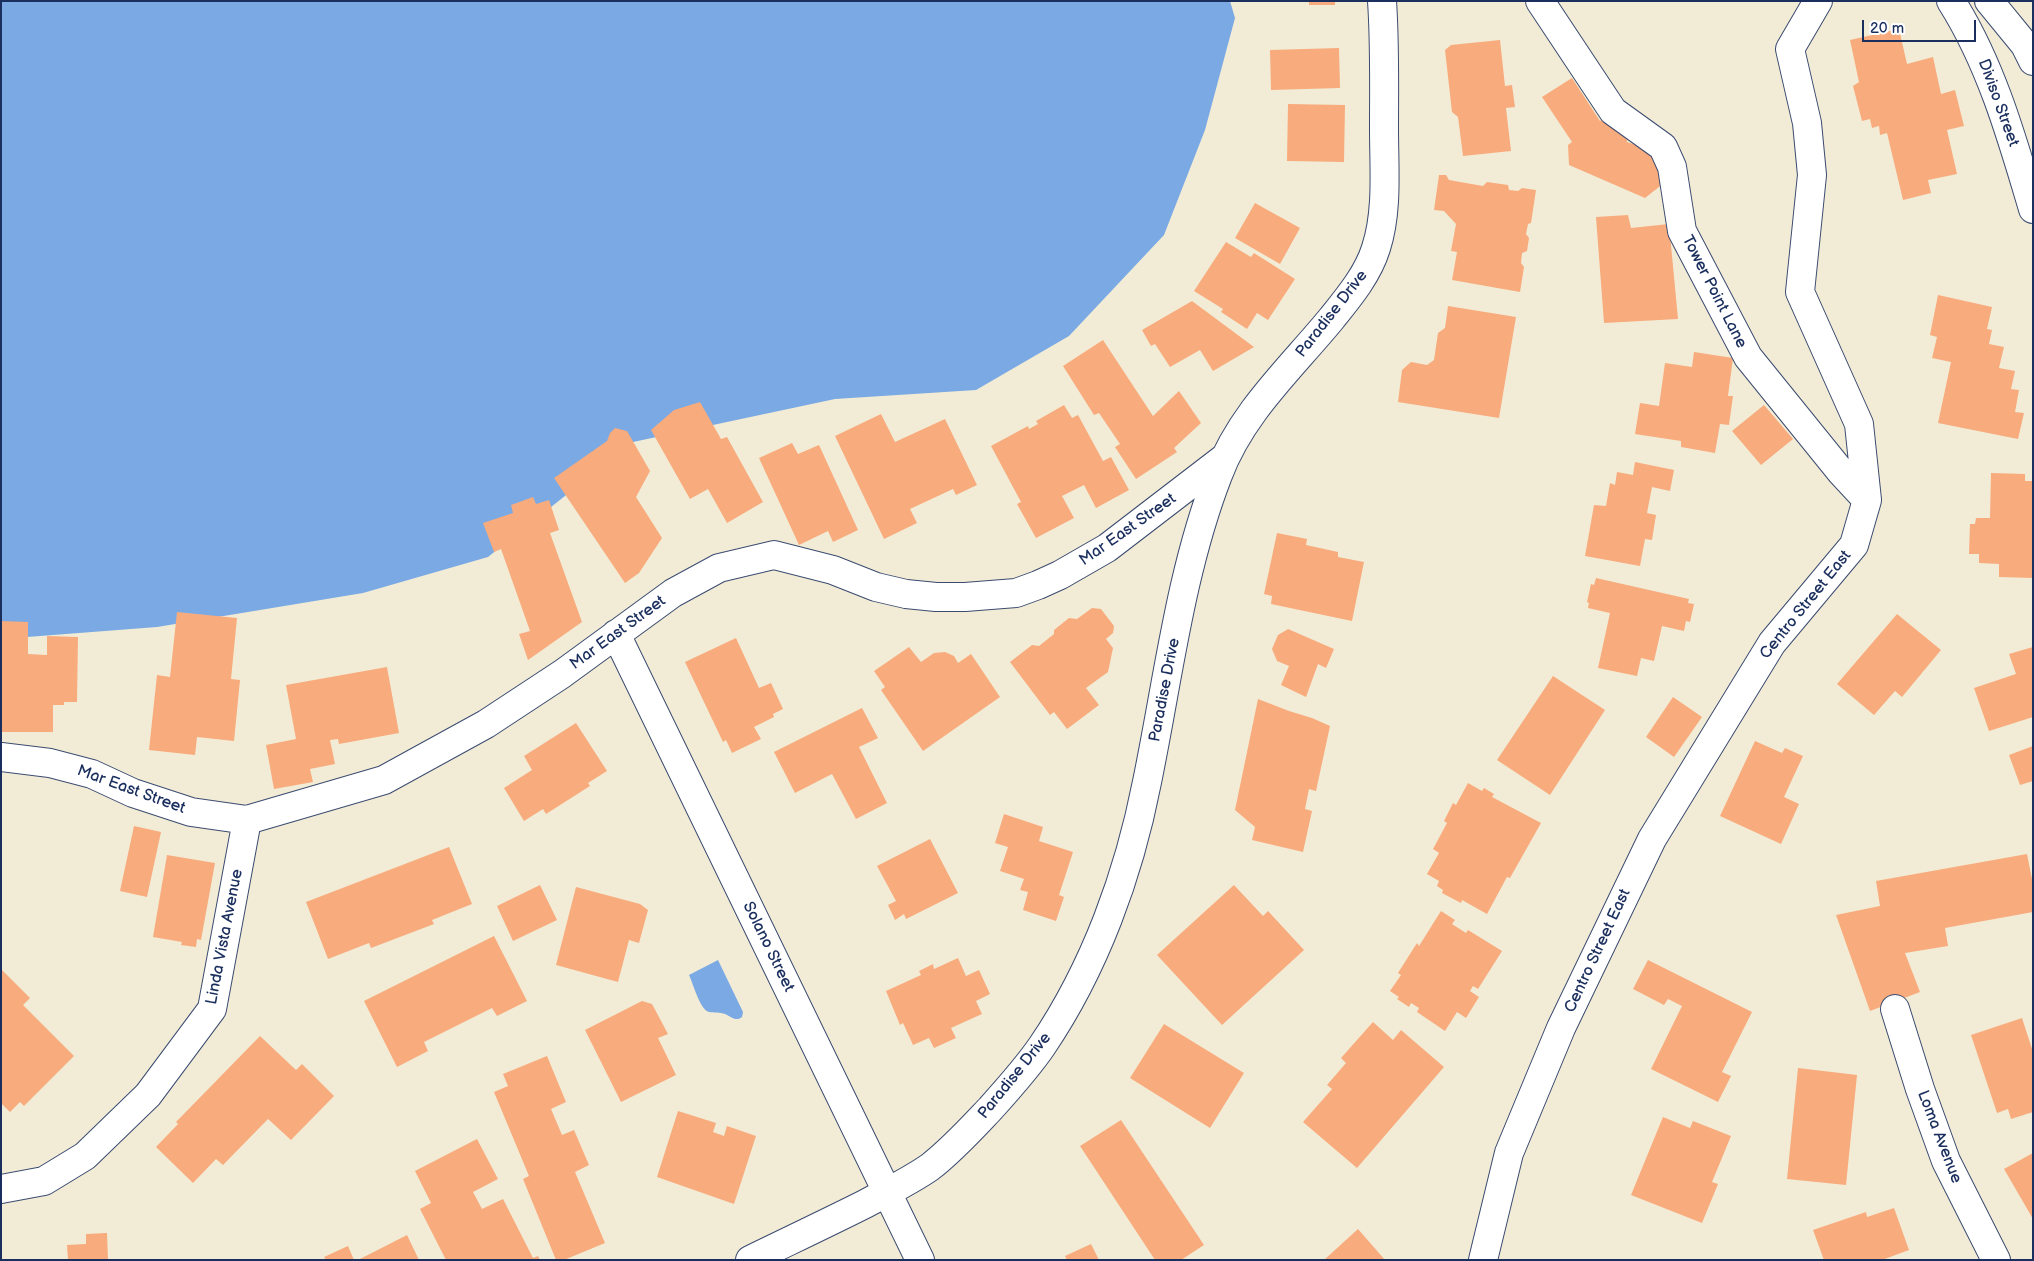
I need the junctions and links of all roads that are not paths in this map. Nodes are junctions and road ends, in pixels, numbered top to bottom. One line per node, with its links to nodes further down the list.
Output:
1 (1382, 1): 8 (street, Paradise Drive)
2 (1540, 1): 9 (street, Tower Point Lane)
3 (1818, 1): 9 (street, Centro Street East)
4 (1951, 1): 7 (street, Diviso Street)
5 (1989, 1): 6 (street)
6 (2033, 60)
7 (2033, 209)
8 (1224, 459): 10 (street, Mar East Street); 15 (street, Paradise Drive)
9 (1867, 500): 18 (street, Centro Street East)
10 (616, 634): 12 (street, Mar East Street); 15 (street, Solano Street)
11 (1, 758): 12 (street, Mar East Street)
12 (247, 820): 14 (street, Linda Vista Avenue)
13 (1895, 1009): 19 (street, Loma Avenue)
14 (1, 1189)
15 (887, 1192): 16 (street, Paradise Drive); 17 (street, Solano Street)
16 (750, 1260)
17 (920, 1260)
18 (1483, 1260)
19 (1996, 1260)

